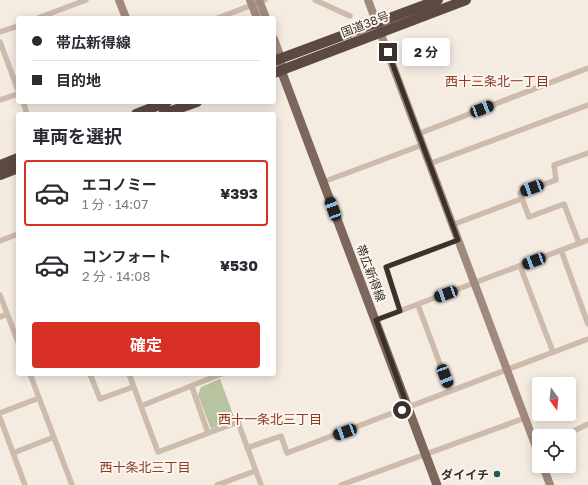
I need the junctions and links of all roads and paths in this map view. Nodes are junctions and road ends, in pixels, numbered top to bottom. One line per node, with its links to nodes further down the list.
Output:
1 (86, 0): 8 (street)
2 (119, 0): 9 (street)
3 (315, 0): 13 (street)
4 (368, 0): 15 (street)
5 (438, 0): 15 (highway, 国道38号)
6 (466, 0): 15 (highway, 国道38号)
7 (257, 1): 10 (street); 11 (street); 12 (street)
8 (43, 16)
9 (125, 16)
10 (223, 16)
11 (257, 16)
12 (265, 16)
13 (350, 16)
14 (16, 27): 16 (street)
15 (379, 28): 18 (highway, 国道38号); 20 (highway, 国道38号); 28 (street)
16 (0, 32)
17 (0, 42): 21 (street)
18 (276, 61): 20 (street)
19 (588, 68): 28 (street)
20 (278, 72): 36 (main road, 帯広新得線)
21 (16, 85)
22 (16, 95): 23 (street)
23 (0, 100)
24 (183, 104): 26 (highway)
25 (588, 105): 32 (street)
26 (161, 107): 27 (highway)
27 (143, 112)
28 (418, 134): 29 (street)
29 (422, 145): 32 (street); 36 (street)
30 (588, 152): 37 (street)
31 (16, 159): 33 (highway)
32 (429, 164): 38 (street)
33 (0, 165)
34 (16, 169): 35 (highway)
35 (0, 175)
36 (323, 182): 52 (main road, 帯広新得線)
37 (521, 199): 38 (street); 43 (street)
38 (452, 225): 40 (street)
39 (16, 235): 42 (street)
40 (458, 240): 46 (street); 49 (street)
41 (588, 240): 43 (street)
42 (0, 241)
43 (579, 243): 44 (street)
44 (561, 250): 45 (street); 53 (street)
45 (520, 266): 46 (street); 56 (street)
46 (474, 284): 48 (street); 57 (street)
47 (0, 296): 50 (street)
48 (418, 305): 49 (street); 64 (street)
49 (400, 311): 52 (street)
50 (7, 314): 51 (street); 54 (street)
51 (0, 317)
52 (376, 320): 67 (main road, 帯広新得線)
53 (588, 324)
54 (16, 337)
55 (588, 339): 56 (street)
56 (553, 352): 57 (street)
57 (507, 369): 64 (street); 70 (street)
58 (31, 376): 65 (street)
59 (91, 376): 62 (street)
60 (130, 376): 62 (street)
61 (217, 376): 63 (street)
62 (134, 387): 66 (street)
63 (192, 387): 66 (street); 73 (street)
64 (450, 391): 67 (street)
65 (40, 398): 68 (street); 75 (street)
66 (141, 406): 73 (street)
67 (408, 408): 76 (street); 78 (main road, 帯広新得線)
68 (0, 413)
69 (0, 418): 77 (street)
70 (525, 418): 74 (street); 78 (street)
71 (588, 424): 72 (street)
72 (576, 430)
73 (208, 433): 76 (street)
74 (532, 435)
75 (54, 437): 77 (street); 82 (street)
76 (247, 448): 79 (street)
77 (13, 453): 81 (street)
78 (425, 454): 85 (street); 86 (main road, 帯広新得線)
79 (255, 470): 83 (street); 84 (street)
80 (546, 473): 87 (street)
81 (25, 485)
82 (72, 485)
83 (217, 485)
84 (261, 485)
85 (341, 485)
86 (437, 485)
87 (550, 485)

